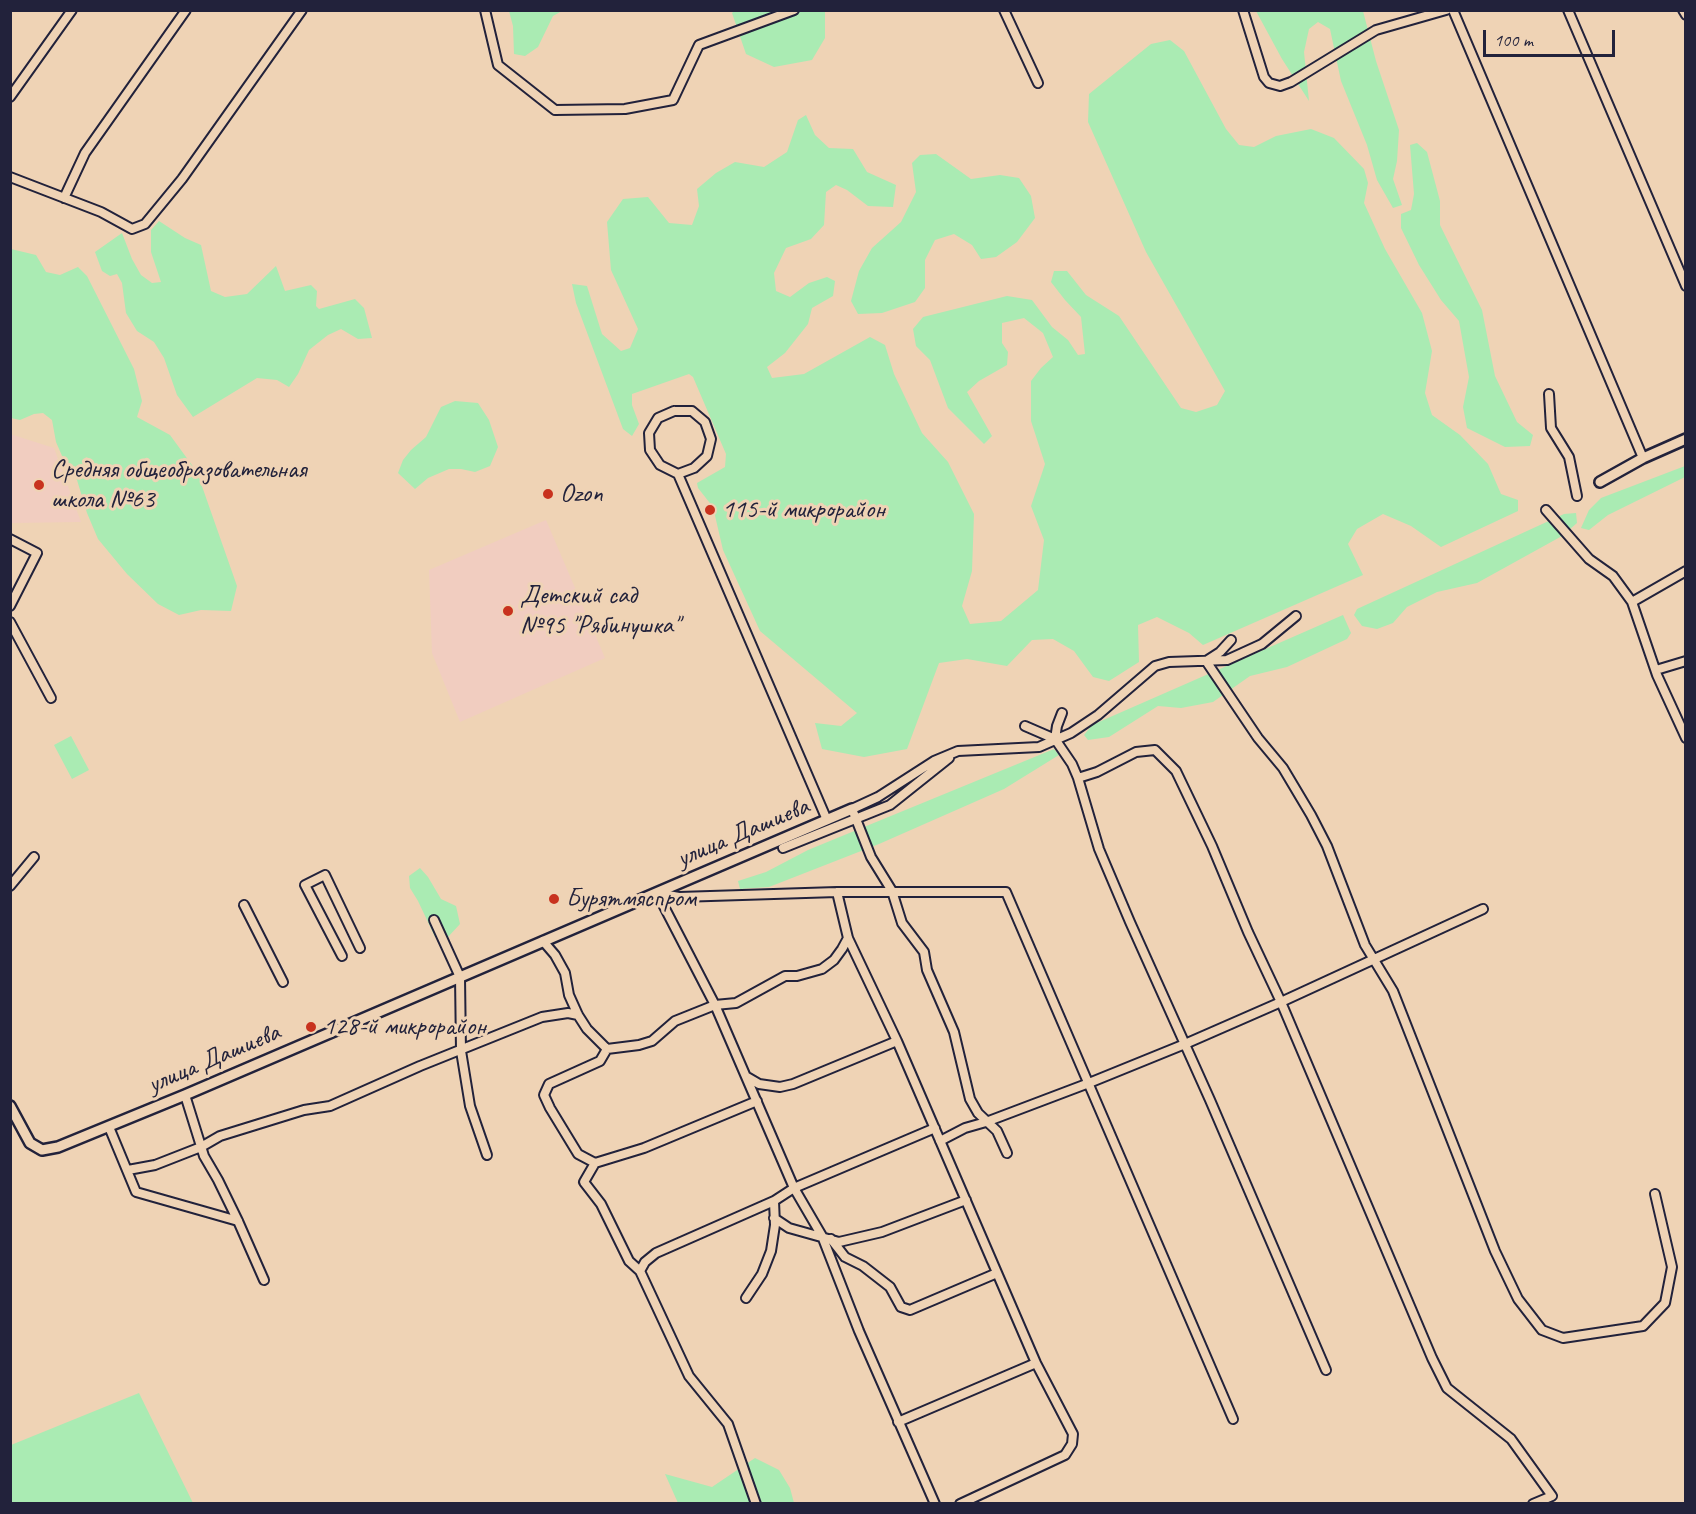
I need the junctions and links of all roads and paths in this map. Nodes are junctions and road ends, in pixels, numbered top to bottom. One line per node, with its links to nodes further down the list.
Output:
1 (72, 10): 14 (street)
2 (186, 10): 16 (street)
3 (302, 10): 16 (street)
4 (485, 10): 5 (street)
5 (794, 10)
6 (1004, 10): 13 (street)
7 (1244, 10): 8 (street)
8 (1446, 10)
9 (1453, 10): 20 (street)
10 (1568, 10): 17 (street)
11 (1683, 10): 12 (street)
12 (1686, 15)
13 (1038, 83)
14 (10, 97)
15 (10, 177): 16 (street)
16 (64, 198)
17 (1686, 286)
18 (1549, 394): 23 (street)
19 (1686, 439): 20 (street)
20 (1643, 458): 22 (street)
21 (678, 474): 21 (street); 44 (street)
22 (1600, 482)
23 (1577, 495)
24 (1546, 510): 27 (street)
25 (10, 538): 28 (street)
26 (1686, 571): 27 (street)
27 (1632, 602): 34 (street)
28 (10, 606)
29 (1296, 616): 32 (street, улица Дашиева)
30 (10, 622): 35 (street)
31 (1231, 640): 32 (street)
32 (1206, 661): 39 (street, улица Дашиева); 58 (street)
33 (1686, 661): 34 (street)
34 (1656, 670): 38 (street)
35 (51, 698)
36 (1062, 713): 39 (street)
37 (1025, 726): 39 (street)
38 (1686, 738)
39 (1055, 740): 40 (street, улица Дашиева); 41 (street)
40 (958, 751): 42 (street, улица Дашиева); 43 (street)
41 (1078, 778): 61 (street); 65 (street)
42 (852, 809): 43 (street); 44 (street, улица Дашиева)
43 (857, 819): 45 (street); 48 (street)
44 (827, 820): 49 (street, улица Дашиева)
45 (783, 848)
46 (34, 857): 47 (street)
47 (10, 886)
48 (892, 891): 50 (street); 69 (street); 73 (street)
49 (657, 892): 50 (street); 55 (street, улица Дашиева); 62 (street)
50 (837, 892): 54 (street)
51 (244, 905): 60 (street)
52 (1483, 909): 58 (street)
53 (434, 920): 59 (street)
54 (848, 938): 62 (street); 64 (street)
55 (543, 941): 59 (street, улица Дашиева); 63 (street)
56 (360, 948): 57 (street)
57 (342, 956)
58 (1372, 959): 61 (street); 83 (street)
59 (460, 976): 67 (street); 70 (street, улица Дашиева)
60 (283, 982)
61 (1281, 1002): 65 (street); 101 (street)
62 (715, 1005): 66 (street); 68 (street)
63 (578, 1015): 66 (street); 67 (street)
64 (897, 1041): 68 (street); 75 (street)
65 (1185, 1044): 69 (street); 95 (street)
66 (607, 1049): 80 (street)
67 (461, 1051): 77 (street); 79 (street)
68 (746, 1076): 71 (street)
69 (1089, 1083): 73 (street); 96 (street)
70 (185, 1095): 74 (street, улица Дашиева); 77 (street)
71 (758, 1101): 80 (street); 82 (street)
72 (10, 1106): 74 (street, улица Дашиева)
73 (986, 1122): 76 (street); 78 (street)
74 (109, 1127): 81 (street)
75 (935, 1128): 76 (street); 82 (street)
76 (940, 1141): 84 (street)
77 (201, 1147): 81 (street); 87 (street)
78 (1007, 1153)
79 (487, 1155)
80 (595, 1163): 90 (street)
81 (128, 1170): 87 (street)
82 (794, 1188): 85 (street); 88 (street)
83 (1655, 1194)
84 (966, 1200): 89 (street); 91 (street)
85 (774, 1201): 86 (street); 90 (street)
86 (774, 1218): 88 (street); 93 (street)
87 (238, 1221): 92 (street)
88 (822, 1236): 89 (street); 97 (street)
89 (831, 1239): 91 (street)
90 (640, 1271): 98 (street)
91 (997, 1273): 94 (street)
92 (264, 1280)
93 (746, 1298)
94 (1036, 1363): 97 (street); 100 (street)
95 (1326, 1370)
96 (1233, 1419)
97 (898, 1422): 99 (street)
98 (756, 1503)
99 (935, 1503)
100 (960, 1503)
101 (1533, 1503)

